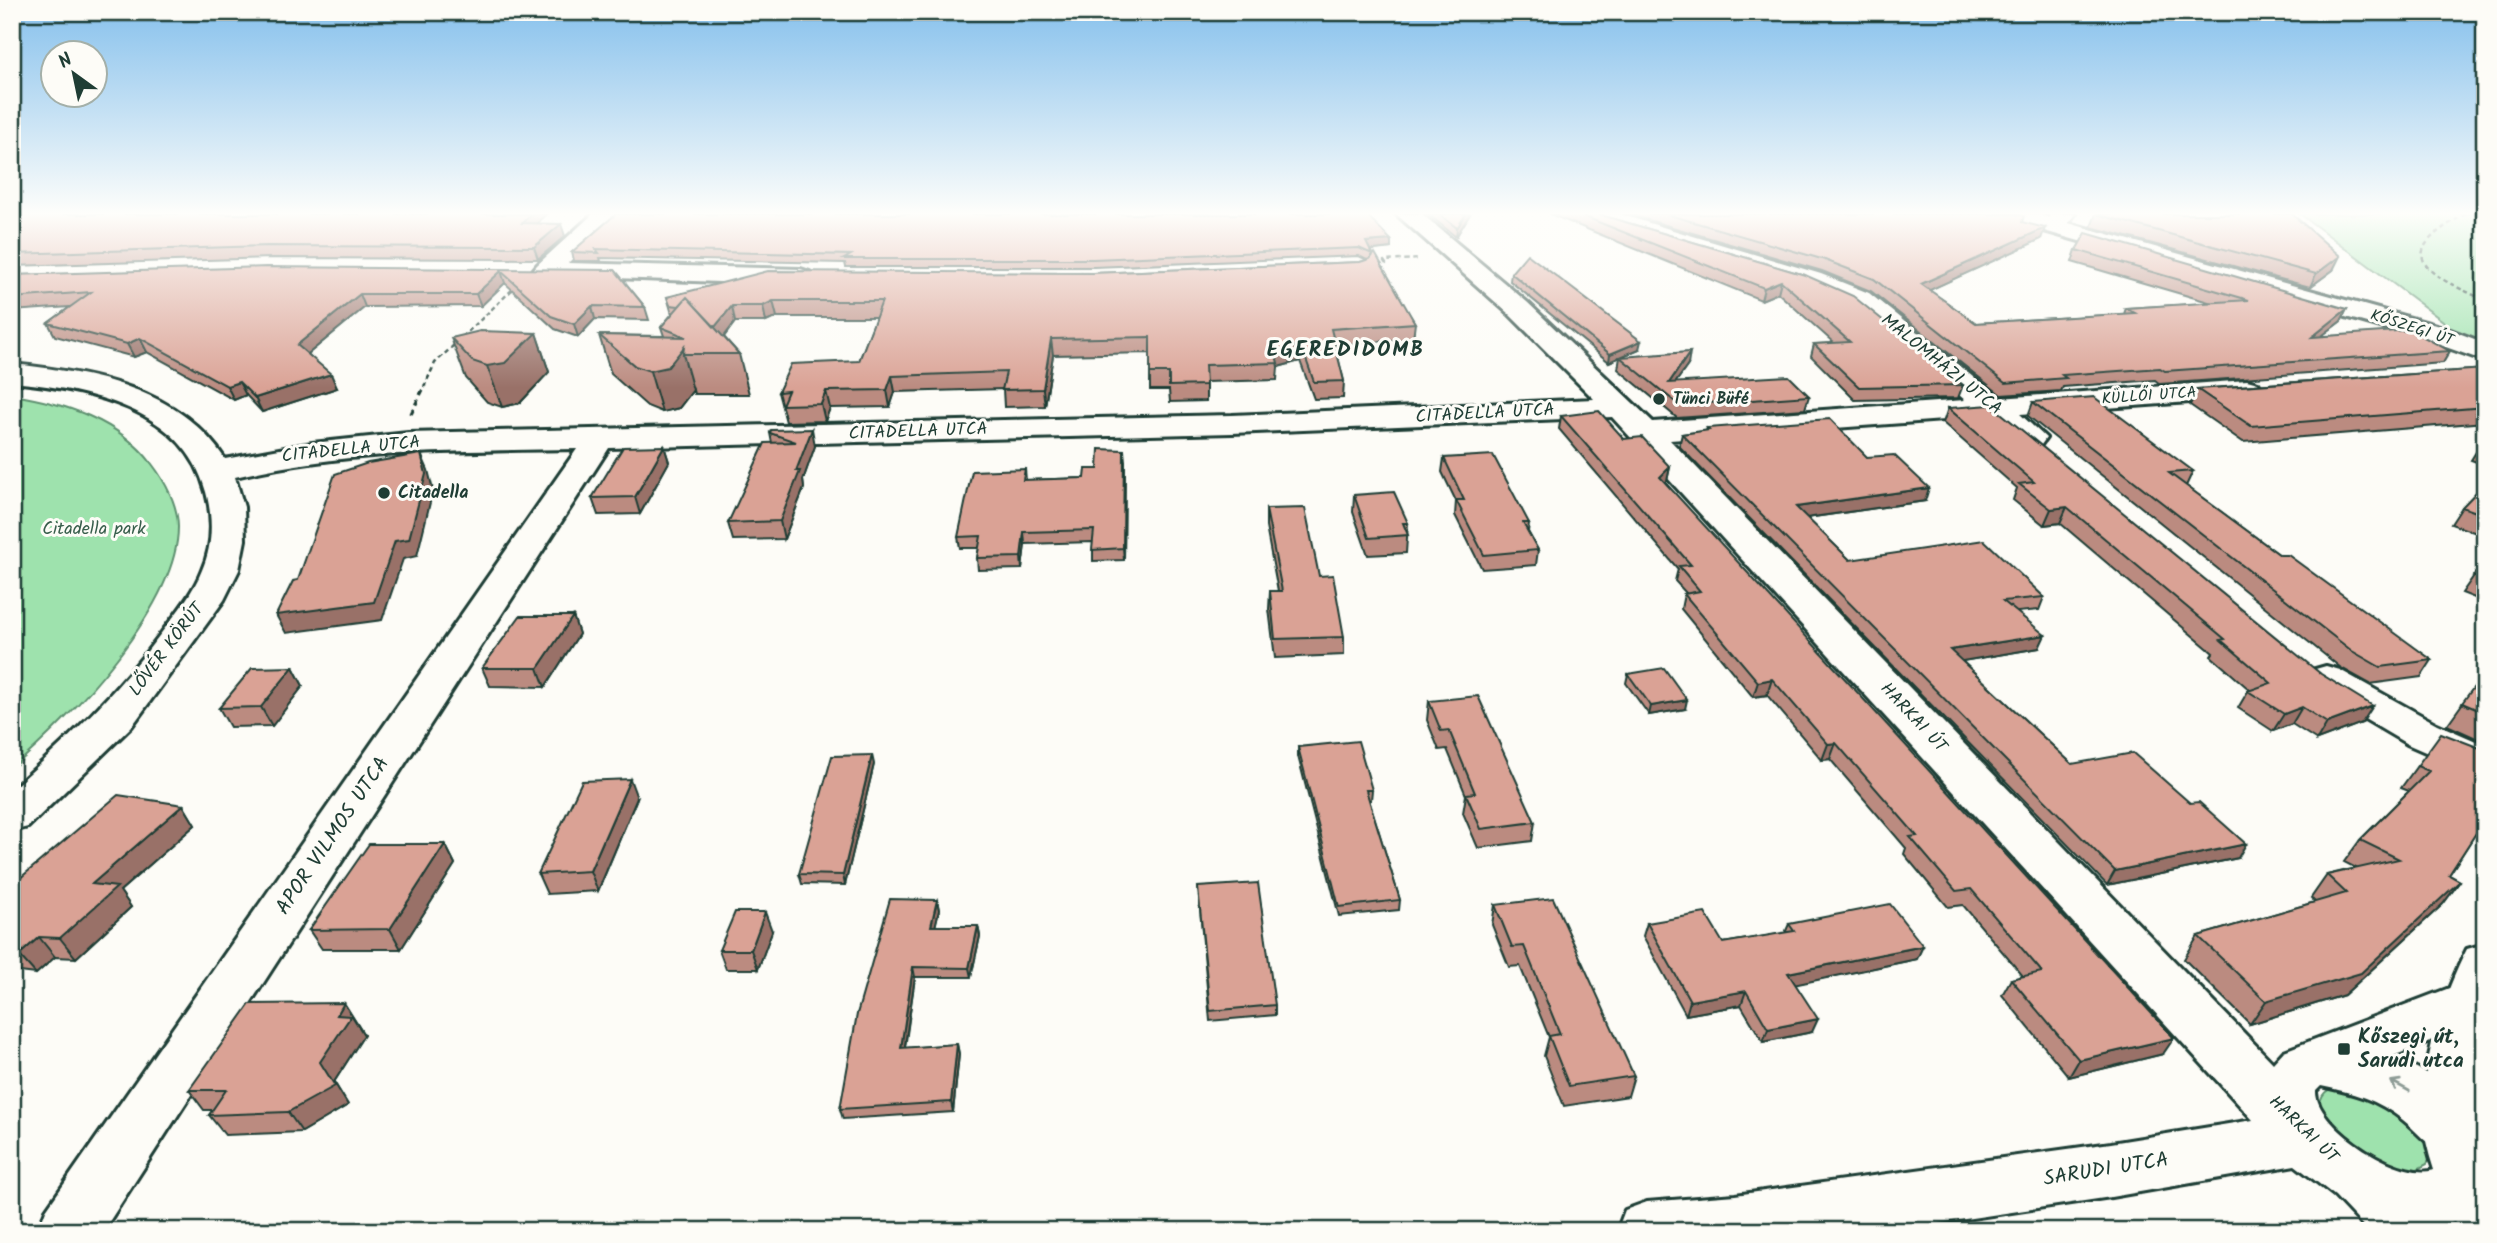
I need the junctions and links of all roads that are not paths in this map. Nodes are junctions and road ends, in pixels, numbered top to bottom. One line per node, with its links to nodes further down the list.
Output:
1 (626, 272): 5 (street)
2 (1476, 272): 10 (street, HARKAI ÚT)
3 (1789, 272): 9 (street, MALOMHÁZI UTCA)
4 (2232, 272): 6 (street, KŐSZEGI ÚT)
5 (824, 277)
6 (2485, 353)
7 (12, 373): 13 (street, LŐVÉR KÖRÚT)
8 (2279, 386): 9 (street, KÜLLŐI UTCA)
9 (1992, 407): 10 (street, KÜLLŐI UTCA); 12 (street, MALOMHÁZI UTCA)
10 (1633, 419): 11 (street, CITADELLA UTCA); 19 (street, HARKAI ÚT)
11 (598, 441): 13 (street, CITADELLA UTCA); 22 (street, APOR VILMOS UTCA)
12 (2055, 459)
13 (218, 471): 16 (street, LŐVÉR KÖRÚT)
14 (2306, 662): 15 (street)
15 (2485, 763)
16 (12, 815)
17 (2478, 983): 18 (street); 20 (street)
18 (2323, 1063): 19 (street); 20 (street, one-way to 18)
19 (2306, 1137): 21 (street, HARKAI ÚT); 23 (street, SARUDI UTCA)
20 (2470, 1169): 21 (street)
21 (2357, 1177): 24 (street, HARKAI ÚT)
22 (68, 1231)
23 (1647, 1231)
24 (2410, 1231)

